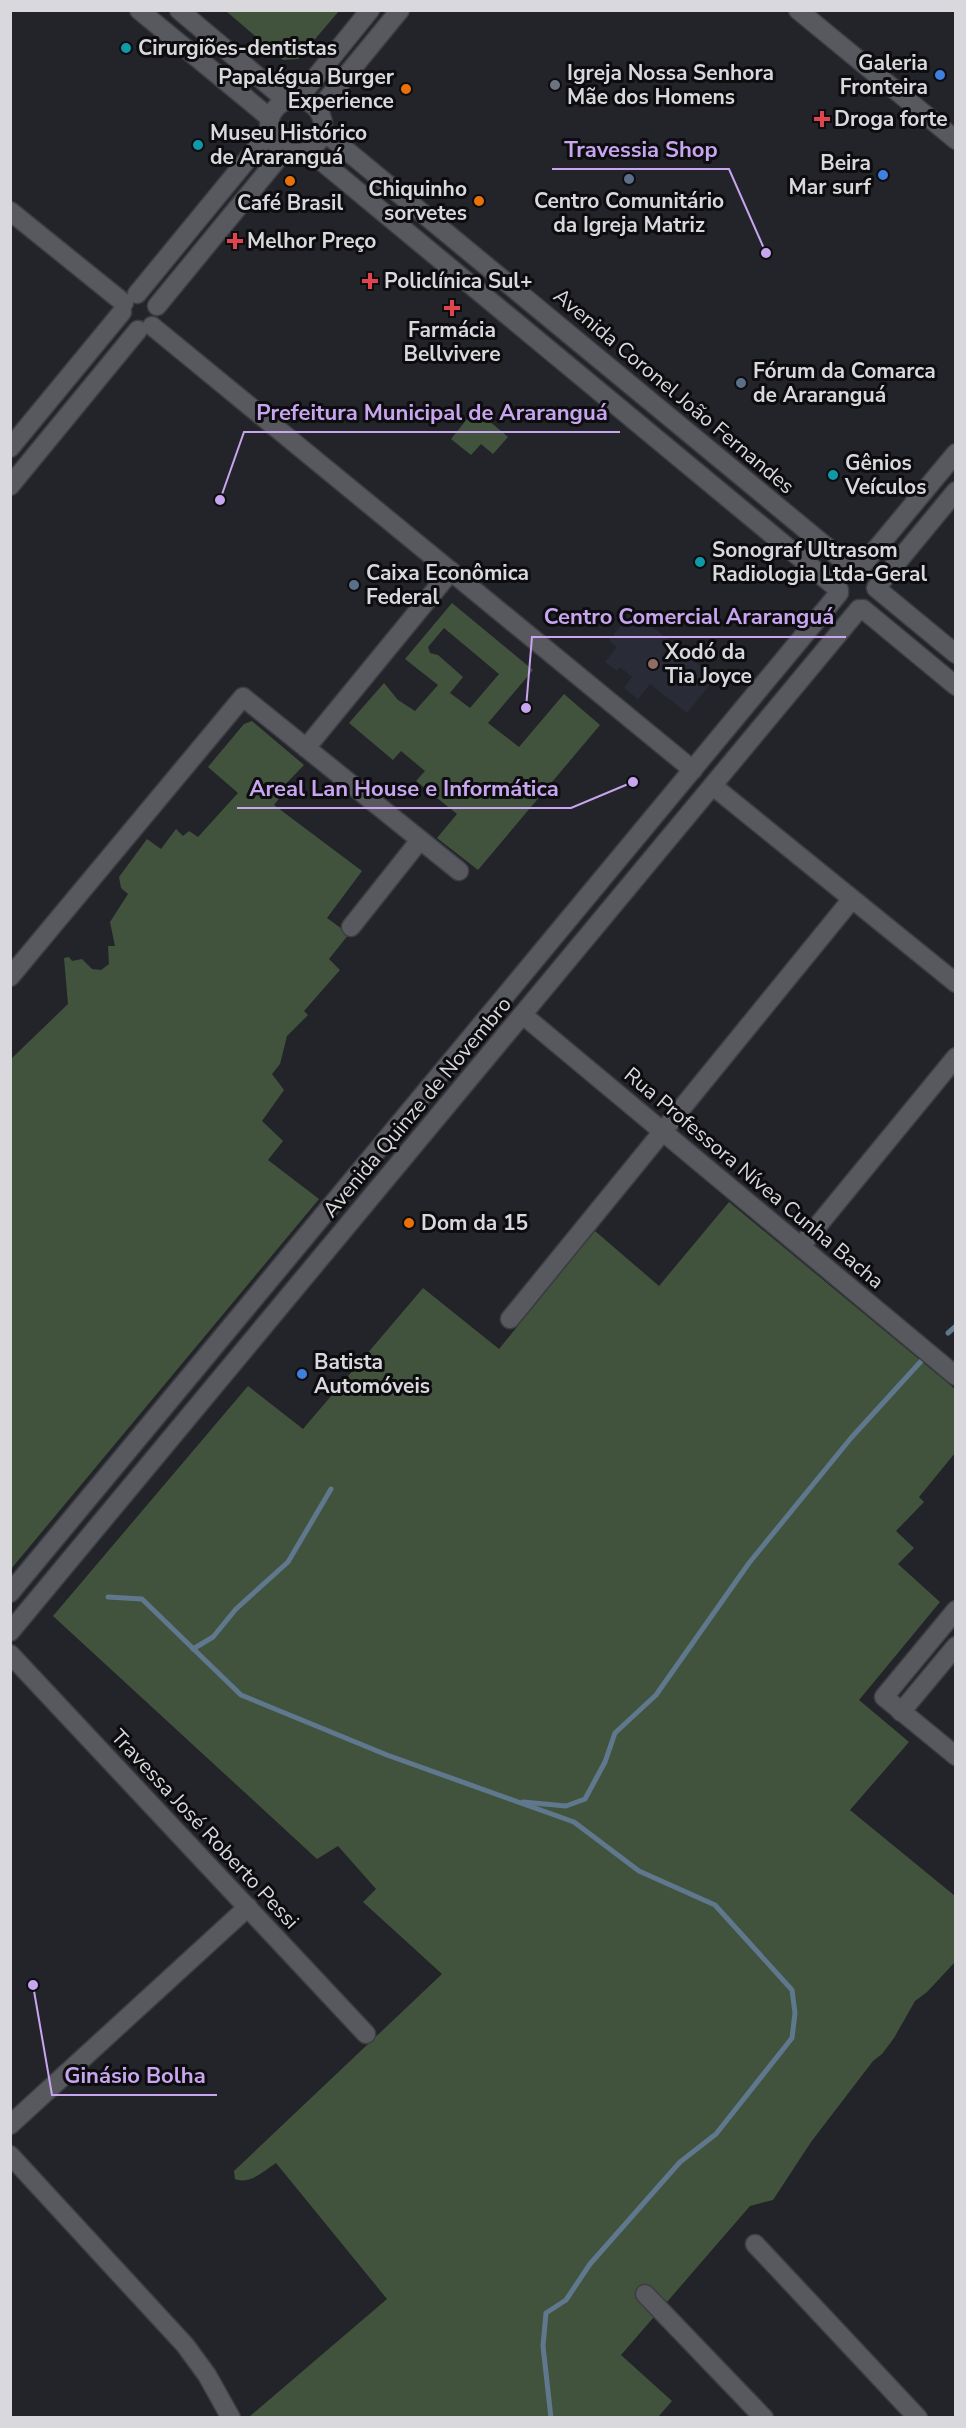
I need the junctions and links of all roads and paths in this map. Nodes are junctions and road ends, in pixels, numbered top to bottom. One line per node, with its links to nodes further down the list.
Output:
1 (139, 10): 8 (street)
2 (178, 10): 6 (street)
3 (370, 10): 6 (street)
4 (400, 10): 7 (street)
5 (798, 10): 10 (street)
6 (292, 100): 7 (street); 8 (street)
7 (318, 110): 9 (street)
8 (270, 125): 11 (street); 14 (street)
9 (323, 130): 12 (street); 22 (street, Avenida Coronel João Fernandes)
10 (956, 140)
11 (285, 150): 12 (street); 15 (street)
12 (308, 150): 24 (street)
13 (10, 210): 14 (street)
14 (128, 303): 15 (street); 16 (street); 17 (street)
15 (157, 306): 16 (street)
16 (145, 328): 19 (street); 21 (street)
17 (10, 448)
18 (956, 453): 22 (street)
19 (10, 486)
20 (956, 491): 23 (street)
21 (451, 571): 28 (street); 29 (street)
22 (857, 572): 23 (street); 24 (street)
23 (876, 588): 25 (street); 26 (street)
24 (839, 591): 25 (street); 29 (street, Avenida Quinze de Novembro)
25 (861, 609): 27 (street); 30 (street, Avenida Quinze de Novembro)
26 (956, 654)
27 (956, 686)
28 (306, 748): 31 (street); 35 (street)
29 (693, 770): 30 (street); 43 (street, Avenida Quinze de Novembro)
30 (713, 786): 33 (street); 37 (street, Avenida Quinze de Novembro)
31 (420, 840): 32 (street); 34 (street)
32 (459, 872)
33 (852, 899): 36 (street); 39 (street)
34 (351, 927)
35 (10, 977)
36 (956, 984)
37 (523, 1015): 39 (street, Rua Professora Nívea Cunha Bacha); 45 (street, Avenida Quinze de Novembro)
38 (956, 1057): 40 (street)
39 (663, 1131): 40 (street, Rua Professora Nívea Cunha Bacha); 41 (street)
40 (801, 1246): 42 (street, Rua Professora Nívea Cunha Bacha)
41 (510, 1319)
42 (956, 1376)
43 (10, 1593)
44 (956, 1610): 48 (street)
45 (10, 1632)
46 (956, 1646): 48 (street)
47 (10, 1654): 50 (street, Travessa José Roberto Pessi)
48 (901, 1712): 49 (street)
49 (956, 1756)
50 (248, 1907): 51 (street, Travessa José Roberto Pessi); 52 (street)
51 (366, 2034)
52 (10, 2125)
53 (10, 2155): 56 (street)
54 (755, 2244): 58 (street)
55 (645, 2294): 57 (street)
56 (231, 2418)
57 (764, 2418)
58 (918, 2418)

